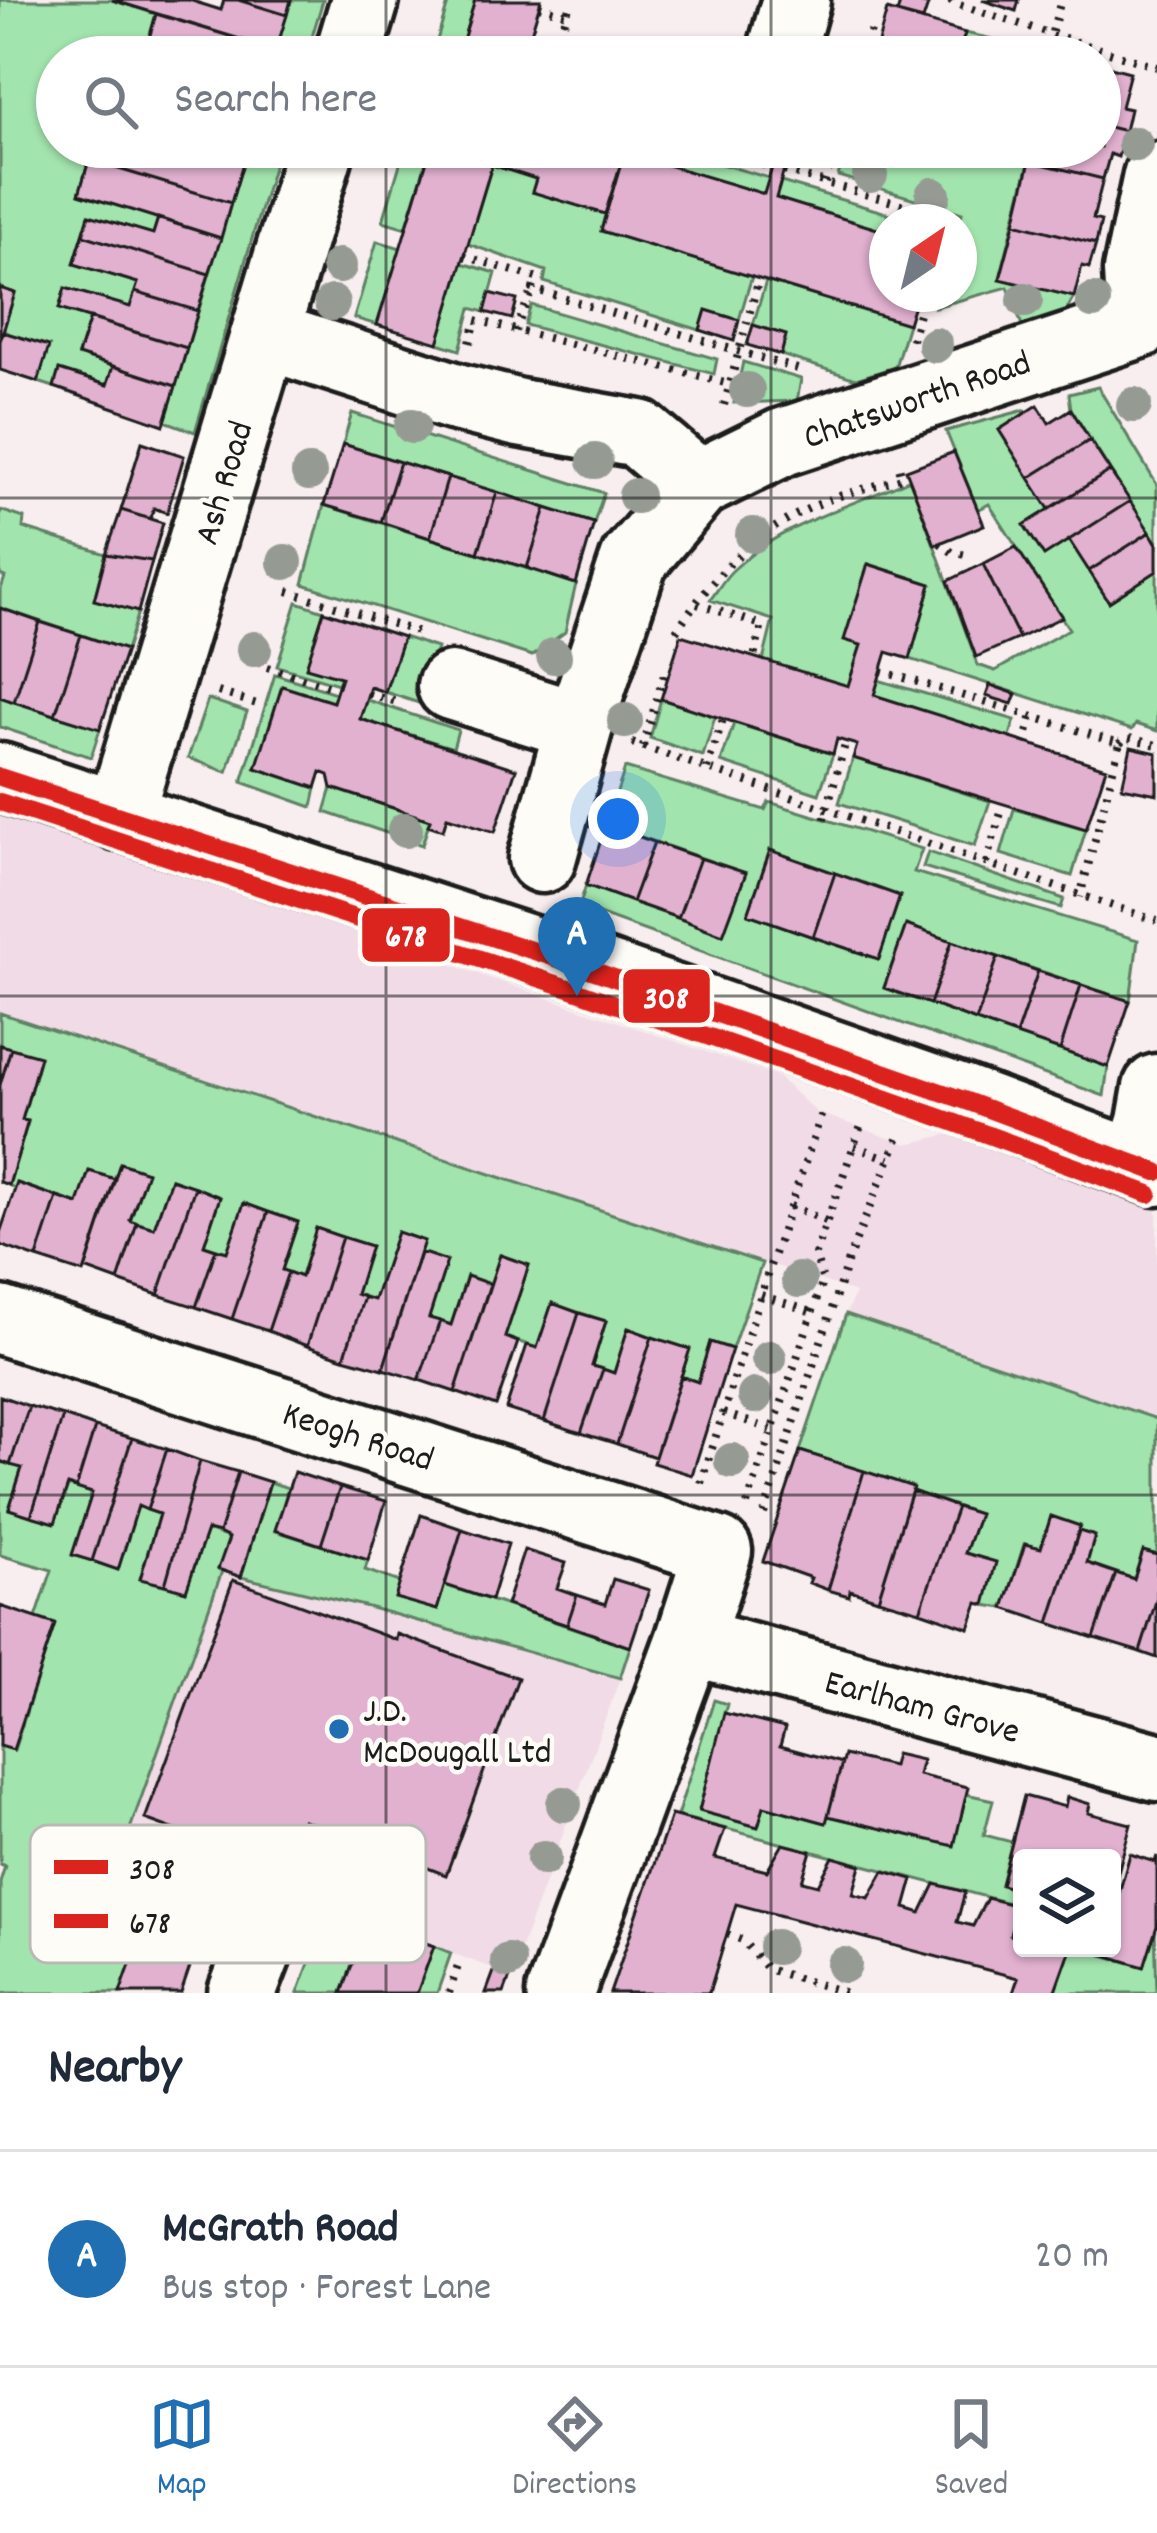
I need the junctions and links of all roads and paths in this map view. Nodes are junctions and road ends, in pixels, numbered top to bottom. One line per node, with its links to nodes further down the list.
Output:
1 (365, 0): 10 (street)
2 (571, 0): 7 (path)
3 (796, 0): 12 (street)
4 (950, 0): 9 (path)
5 (1061, 0): 9 (path)
6 (539, 5): 7 (path)
7 (567, 14): 11 (path)
8 (873, 24): 13 (path)
9 (1052, 32): 14 (path)
10 (354, 36)
11 (560, 36)
12 (786, 36)
13 (869, 36)
14 (1064, 36)
15 (1121, 55): 16 (path)
16 (1157, 67)
17 (315, 168): 29 (street, Ash Road)
18 (830, 168): 21 (path)
19 (784, 171): 21 (path)
20 (1157, 176): 30 (street, Chatsworth Road)
21 (825, 183): 22 (path)
22 (899, 204)
23 (464, 256): 25 (path)
24 (758, 279): 26 (path)
25 (533, 289): 28 (path); 32 (path)
26 (748, 313)
27 (476, 320): 28 (path)
28 (515, 331): 31 (path)
29 (265, 335): 33 (street); 56 (street, Ash Road)
30 (1148, 347): 32 (street, Chatsworth Road)
31 (729, 384)
32 (861, 416): 33 (street, Chatsworth Road); 36 (path)
33 (698, 484): 46 (street, Chatsworth Road)
34 (940, 543): 35 (path)
35 (971, 556)
36 (697, 604): 37 (path); 38 (path)
37 (671, 650)
38 (754, 658)
39 (267, 667): 43 (path)
40 (665, 670): 51 (path)
41 (881, 671): 44 (path)
42 (452, 686): 46 (street)
43 (337, 689)
44 (1032, 715): 48 (path); 49 (path)
45 (723, 719): 52 (path)
46 (579, 726): 51 (path); 57 (street, Chatsworth Road)
47 (845, 741): 55 (path)
48 (1120, 743): 50 (path); 59 (path)
49 (1024, 744)
50 (1157, 745)
51 (643, 747): 52 (path)
52 (707, 769): 55 (path)
53 (0, 777): 56 (street)
54 (1003, 806): 58 (path)
55 (825, 814): 58 (path)
56 (119, 817): 67 (street)
57 (542, 859)
58 (986, 863): 59 (path)
59 (1080, 897): 60 (path)
60 (1157, 921)
61 (1157, 1088): 67 (street)
62 (822, 1114): 68 (path)
63 (860, 1128): 65 (path)
64 (897, 1141): 66 (path)
65 (854, 1146): 66 (path); 69 (path)
66 (890, 1159): 75 (path)
67 (1148, 1169)
68 (790, 1206): 69 (path); 70 (path)
69 (826, 1221): 71 (path)
70 (761, 1295): 71 (path); 73 (path)
71 (812, 1312): 74 (path)
72 (0, 1321): 75 (street, Keogh Road)
73 (723, 1413): 74 (path); 75 (path)
74 (773, 1430): 75 (path)
75 (714, 1536): 76 (street)
76 (688, 1641): 77 (street, Earlham Grove); 81 (street)
77 (1157, 1767)
78 (728, 1934): 82 (path)
79 (460, 1960): 80 (path)
80 (448, 1993)
81 (560, 1993)
82 (847, 1993)

